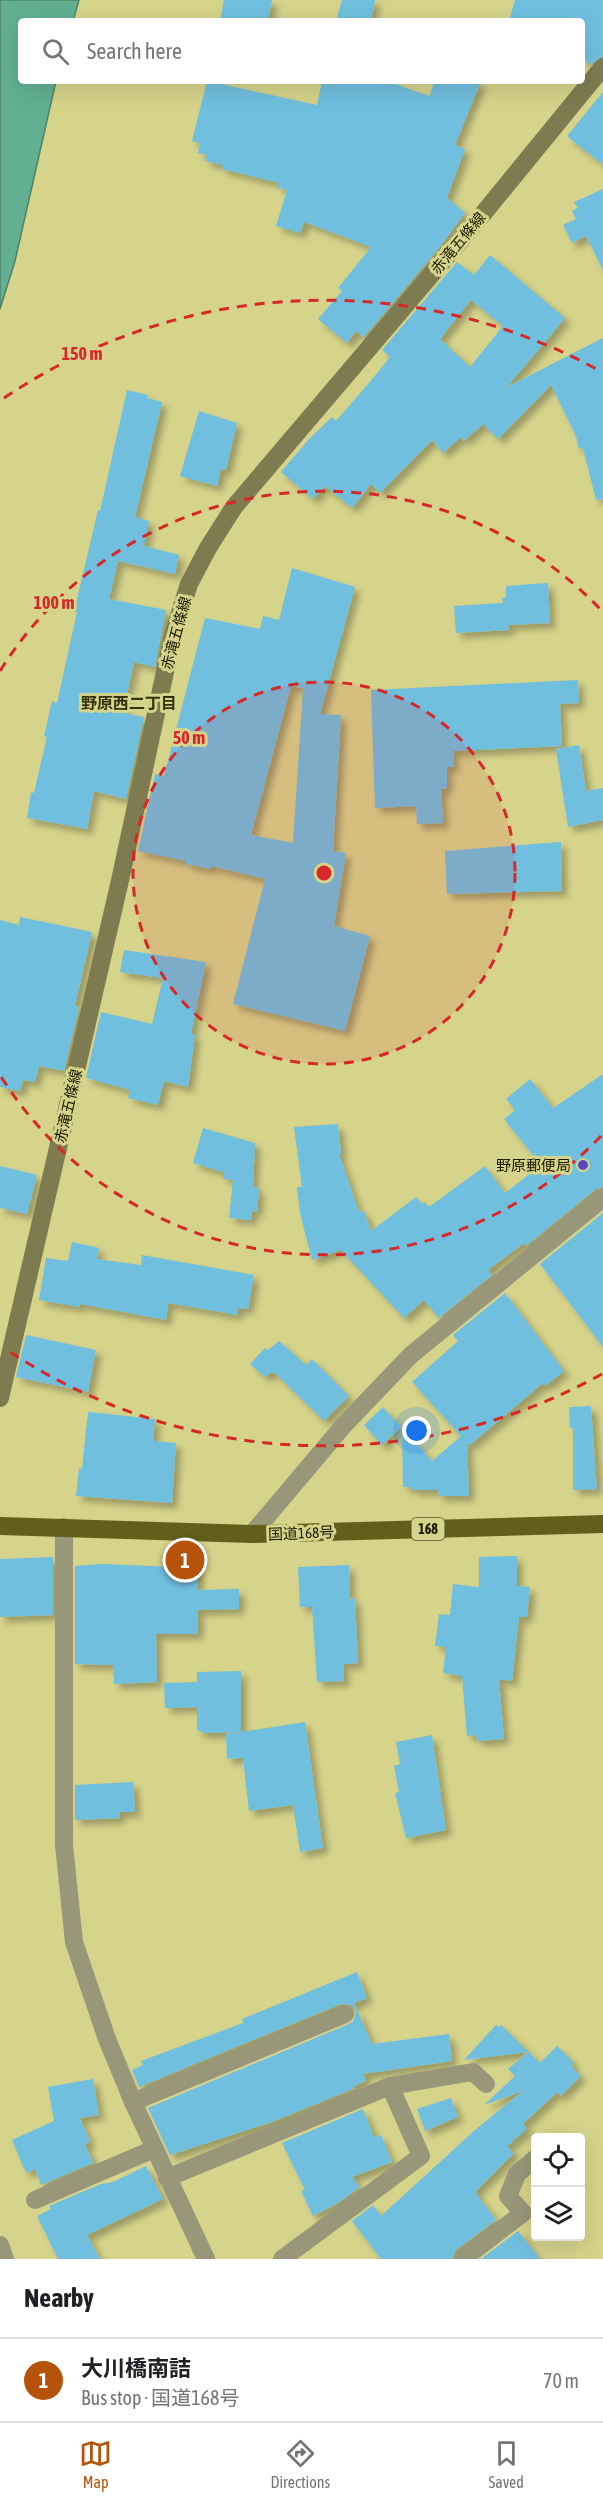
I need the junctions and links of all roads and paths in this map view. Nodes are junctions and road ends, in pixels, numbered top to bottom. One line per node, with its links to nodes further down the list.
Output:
1 (603, 67): 3 (main road, 赤滝五條線)
2 (603, 1197): 7 (street)
3 (0, 1398)
4 (603, 1524): 7 (highway, 国道168号 / 168)
5 (0, 1526): 6 (highway, 国道168号 / 168)
6 (64, 1527): 7 (highway, 国道168号 / 168); 11 (street)
7 (252, 1534)
8 (345, 2014): 11 (street)
9 (486, 2084): 10 (street)
10 (390, 2086): 14 (street); 19 (street)
11 (133, 2102): 12 (street)
12 (154, 2149): 14 (street); 15 (street)
13 (531, 2162): 20 (street)
14 (167, 2178): 18 (street)
15 (35, 2200)
16 (0, 2245): 17 (street)
17 (5, 2259)
18 (206, 2259)
19 (282, 2259)
20 (463, 2259)

